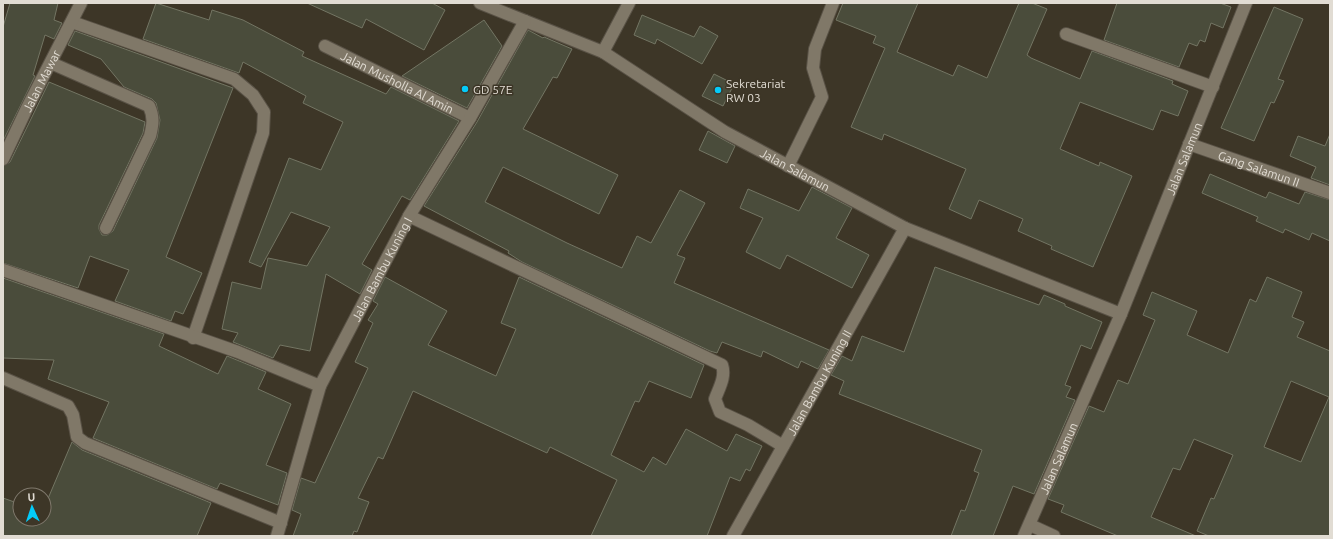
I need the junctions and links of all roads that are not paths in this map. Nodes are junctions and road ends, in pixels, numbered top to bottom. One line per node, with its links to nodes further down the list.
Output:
1 (81, 3): 7 (street, Jalan Mawar)
2 (480, 3): 6 (street, Jalan Salamun)
3 (629, 3): 10 (street)
4 (833, 3): 16 (street)
5 (1246, 3): 12 (street, Jalan Salamun)
6 (525, 21): 10 (street, Jalan Salamun); 13 (street, Jalan Bambu Kuning I)
7 (72, 22): 11 (street, Jalan Mawar); 23 (street)
8 (1066, 34): 12 (street)
9 (324, 46): 13 (street, Jalan Musholla Al Amin)
10 (603, 52): 16 (street, Jalan Salamun)
11 (51, 63): 15 (street, Jalan Mawar); 19 (street)
12 (1213, 87): 14 (street, Jalan Salamun)
13 (470, 118): 18 (street, Jalan Bambu Kuning I)
14 (1188, 144): 17 (street, Gang Salamun II); 22 (street, Jalan Salamun)
15 (3, 159)
16 (788, 166): 20 (street, Jalan Salamun)
17 (1330, 193)
18 (409, 216): 25 (street, Jalan Bambu Kuning I); 26 (street)
19 (106, 228)
20 (905, 228): 22 (street, Jalan Salamun); 26 (street, Jalan Bambu Kuning II)
21 (3, 270): 23 (street)
22 (1121, 314): 28 (street, Jalan Salamun)
23 (193, 338): 25 (street)
24 (3, 378): 27 (street)
25 (320, 386): 27 (street, Jalan Bambu Kuning I)
26 (783, 446): 30 (street, Jalan Bambu Kuning II)
27 (281, 523): 29 (street, Jalan Bambu Kuning I)
28 (1027, 531): 31 (street)
29 (277, 536)
30 (733, 536)
31 (1054, 536)

